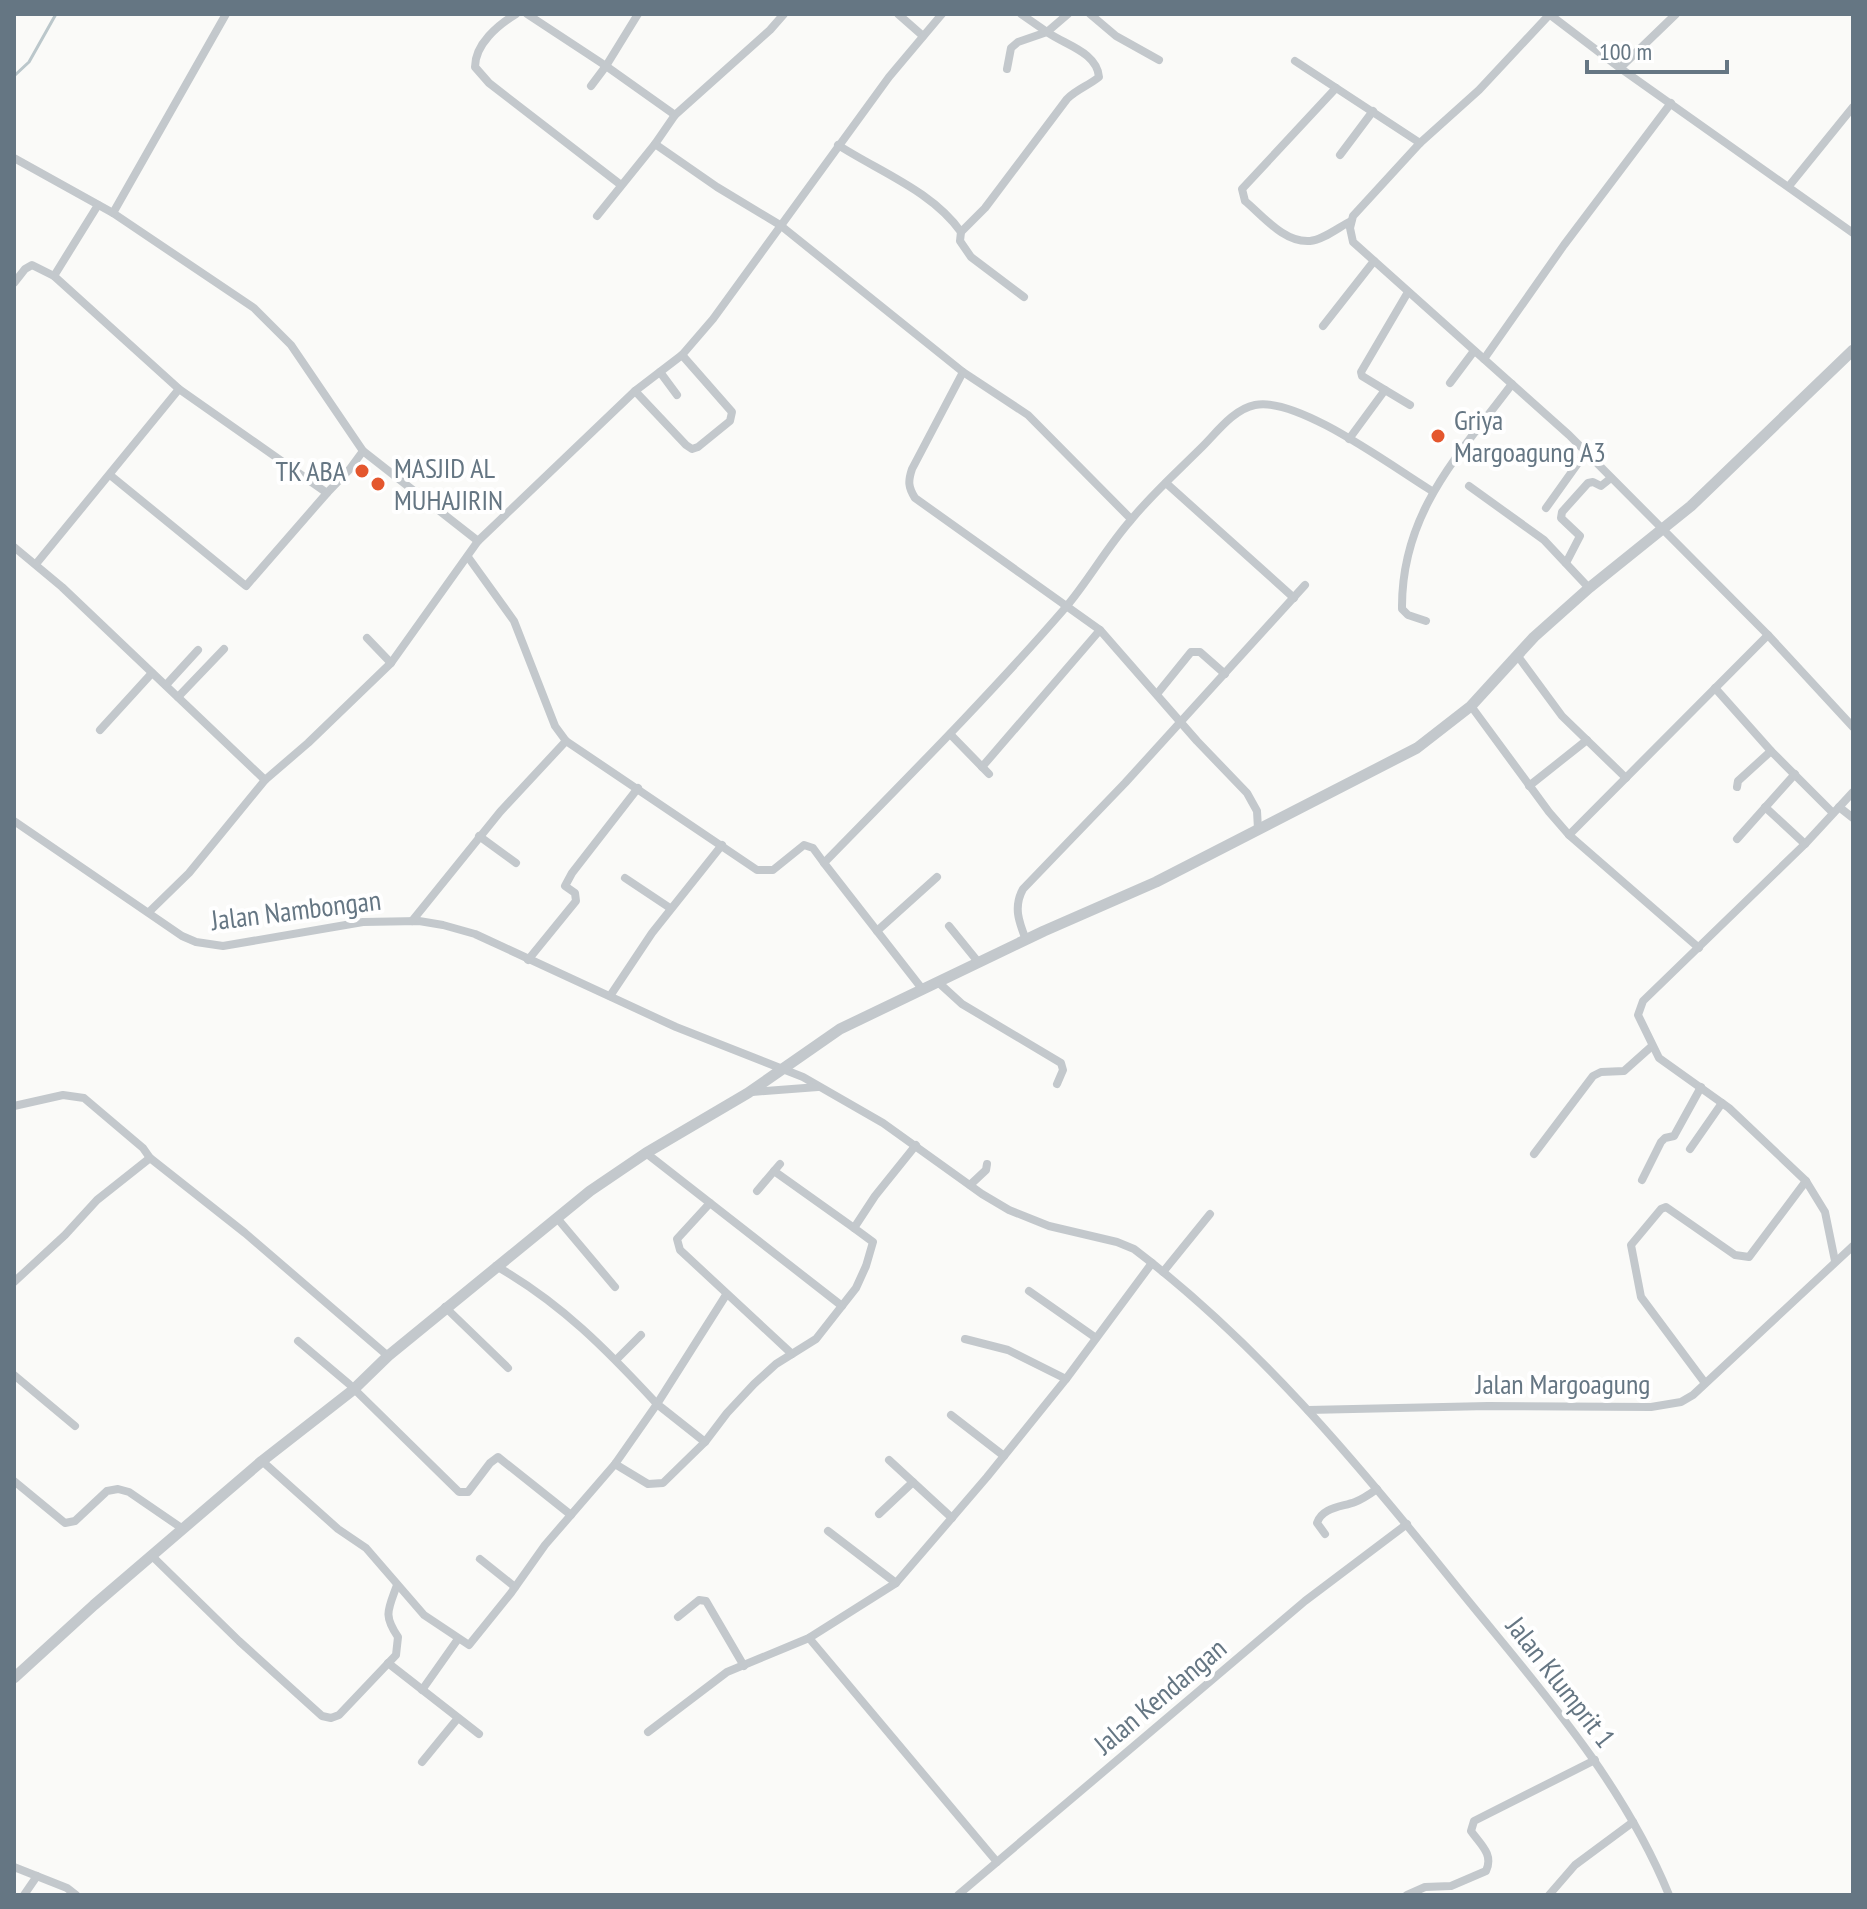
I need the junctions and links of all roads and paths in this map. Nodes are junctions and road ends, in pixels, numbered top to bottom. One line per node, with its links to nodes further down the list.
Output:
1 (226, 14): 34 (street)
2 (516, 14): 31 (street)
3 (527, 14): 17 (street)
4 (638, 14): 17 (street)
5 (784, 14): 25 (street)
6 (898, 14): 14 (street)
7 (942, 14): 14 (street)
8 (1021, 14): 13 (street)
9 (1068, 14): 13 (street)
10 (1090, 14): 15 (street)
11 (1550, 14): 18 (street); 26 (street)
12 (1676, 14): 18 (street)
13 (1047, 32): 19 (street); 38 (street)
14 (923, 36): 28 (street)
15 (1159, 60)
16 (1295, 61): 21 (street)
17 (606, 66): 20 (street); 25 (street)
18 (1620, 68): 22 (street)
19 (1007, 69)
20 (591, 86)
21 (1336, 88): 24 (street); 36 (street)
22 (1671, 103): 32 (street); 49 (street)
23 (1853, 107): 32 (street)
24 (1373, 111): 26 (street); 29 (street)
25 (675, 115): 27 (street)
26 (1420, 143): 36 (street)
27 (655, 144): 31 (street); 37 (street)
28 (838, 145): 37 (street); 38 (street)
29 (1340, 155)
30 (14, 158): 33 (street)
31 (621, 185): 35 (street)
32 (1789, 186): 39 (street)
33 (98, 205): 34 (street); 41 (street)
34 (113, 213): 60 (street)
35 (597, 216)
36 (1351, 221): 40 (street)
37 (780, 225): 48 (street); 51 (street)
38 (961, 232): 44 (street)
39 (1853, 233)
40 (1374, 261): 43 (street); 45 (street)
41 (54, 276): 42 (street); 54 (street)
42 (14, 283)
43 (1408, 292): 47 (street); 55 (street)
44 (1024, 297)
45 (1323, 326)
46 (1853, 350): 70 (street)
47 (1474, 351): 49 (street); 52 (street)
48 (682, 355): 50 (street); 56 (street)
49 (1484, 359): 53 (street)
50 (660, 372): 56 (street); 57 (street)
51 (963, 372): 69 (street); 79 (street)
52 (1450, 383)
53 (1512, 384): 61 (street); 66 (street)
54 (179, 389): 62 (street); 67 (street)
55 (1385, 390): 58 (street); 59 (street)
56 (635, 391): 71 (street)
57 (677, 395)
58 (1410, 405)
59 (1349, 439): 64 (street); 66 (street)
60 (363, 451): 67 (street); 71 (street)
61 (1586, 452): 63 (street); 68 (street)
62 (110, 475): 67 (street); 75 (street)
63 (1611, 478): 70 (street); 74 (street)
64 (1166, 483): 69 (street); 78 (street)
65 (1469, 486): 74 (street)
66 (1432, 491): 80 (street)
67 (327, 493)
68 (1546, 508)
69 (1131, 519): 79 (street)
70 (1661, 530): 77 (street); 82 (street)
71 (478, 541): 73 (street)
72 (14, 547): 75 (street)
73 (468, 557): 87 (street); 100 (street)
74 (1566, 563): 77 (street)
75 (36, 564): 88 (street)
76 (1305, 585): 78 (street)
77 (1589, 588): 86 (street)
78 (1294, 598): 89 (street)
79 (1068, 605): 81 (street); 98 (street)
80 (1426, 621)
81 (1100, 630): 92 (street); 102 (street)
82 (1768, 635): 91 (street); 96 (street)
83 (367, 638): 87 (street)
84 (224, 649): 93 (street)
85 (198, 650): 90 (street)
86 (1517, 655): 94 (street); 99 (street)
87 (391, 663): 106 (street)
88 (152, 673): 90 (street); 97 (street)
89 (1225, 674): 92 (street); 95 (street)
90 (166, 685): 93 (street)
91 (1715, 688): 101 (street); 105 (street)
92 (1157, 694): 95 (street)
93 (178, 697): 106 (street)
94 (1471, 706): 107 (street); 115 (street)
95 (1182, 722): 115 (street); 130 (street)
96 (1853, 727)
97 (100, 730)
98 (950, 734): 102 (street); 122 (street)
99 (1587, 740): 105 (street); 107 (street)
100 (566, 741): 109 (street); 117 (street)
101 (1771, 751): 104 (street); 108 (street)
102 (982, 767): 103 (street)
103 (989, 774)
104 (1795, 774): 111 (street); 112 (street)
105 (1626, 778): 116 (street)
106 (265, 780): 126 (street)
107 (1529, 786): 116 (street)
108 (1737, 787)
109 (638, 788): 120 (street); 132 (street)
110 (1853, 792): 112 (street)
111 (1765, 807): 118 (street); 119 (street)
112 (1836, 810): 113 (street); 119 (street)
113 (1853, 818)
114 (14, 821): 126 (street, Jalan Nambongan)
115 (1260, 824): 130 (street)
116 (1569, 835): 131 (street)
117 (479, 836): 121 (street); 127 (street)
118 (1737, 839)
119 (1805, 844): 131 (street)
120 (722, 845): 122 (street); 125 (street)
121 (516, 863)
122 (824, 863): 129 (street)
123 (937, 877): 129 (street)
124 (625, 878): 125 (street)
125 (670, 908): 136 (street)
126 (149, 912): 127 (street, Jalan Nambongan)
127 (412, 921): 132 (street, Jalan Nambongan)
128 (949, 926): 133 (street)
129 (877, 931): 135 (street)
130 (1026, 940): 133 (street)
131 (1699, 948): 137 (street)
132 (528, 960): 136 (street, Jalan Nambongan)
133 (979, 963): 134 (street)
134 (939, 983): 135 (street); 139 (street)
135 (923, 990): 138 (street)
136 (610, 996): 138 (street, Jalan Nambongan)
137 (1652, 1046): 141 (street); 148 (street)
138 (781, 1068): 140 (street, Jalan Nambongan); 142 (street)
139 (1057, 1084)
140 (819, 1086): 142 (street); 145 (street, Jalan Nambongan)
141 (1701, 1087): 143 (street); 151 (street)
142 (748, 1093): 147 (street)
143 (1722, 1103): 146 (street); 152 (street)
144 (14, 1106): 149 (street)
145 (916, 1145): 153 (street, Jalan Nambongan); 158 (street)
146 (1690, 1149)
147 (646, 1153): 155 (street); 157 (street)
148 (1534, 1154)
149 (150, 1158): 164 (street); 175 (street)
150 (987, 1164): 153 (street)
151 (1642, 1180)
152 (1806, 1181): 160 (street); 180 (street)
153 (970, 1185): 161 (street, Jalan Nambongan)
154 (757, 1191): 158 (street)
155 (710, 1203): 167 (street); 168 (street)
156 (1210, 1214): 163 (street)
157 (557, 1218): 162 (street); 165 (street)
158 (854, 1228): 168 (street)
159 (1853, 1246): 160 (street, Jalan Margoagung)
160 (1835, 1261): 180 (street, Jalan Margoagung)
161 (1152, 1263): 163 (street, Jalan Klumprit 1); 171 (street)
162 (496, 1266): 169 (street); 176 (street)
163 (1163, 1272): 183 (street, Jalan Klumprit 1)
164 (14, 1282)
165 (615, 1287)
166 (1029, 1291): 171 (street)
167 (726, 1295): 174 (street); 182 (street)
168 (842, 1306): 174 (street)
169 (445, 1307): 175 (street); 177 (street)
170 (641, 1335): 176 (street)
171 (1096, 1338): 179 (street)
172 (965, 1339): 179 (street)
173 (298, 1341): 181 (street)
174 (792, 1354): 186 (street)
175 (388, 1356): 181 (street)
176 (616, 1360): 182 (street)
177 (508, 1368)
178 (14, 1375): 185 (street)
179 (1066, 1379): 187 (street)
180 (1705, 1383): 183 (street, Jalan Margoagung)
181 (353, 1390): 189 (street); 195 (street)
182 (657, 1404): 186 (street); 190 (street)
183 (1308, 1410): 193 (street, Jalan Klumprit 1)
184 (951, 1415): 187 (street)
185 (75, 1426)
186 (705, 1442): 190 (street)
187 (1004, 1456): 196 (street)
188 (889, 1460): 192 (street)
189 (262, 1461): 198 (street); 204 (street)
190 (615, 1464): 195 (street)
191 (14, 1481): 198 (street)
192 (913, 1482): 194 (street); 196 (street)
193 (1377, 1489): 197 (street, Jalan Klumprit 1); 200 (street)
194 (879, 1514)
195 (571, 1515): 205 (street)
196 (952, 1518): 203 (street)
197 (1407, 1524): 216 (street, Jalan Klumprit 1); 219 (street, Jalan Kendangan)
198 (183, 1529): 201 (street)
199 (828, 1531): 203 (street)
200 (1325, 1534)
201 (152, 1556): 209 (street); 211 (street)
202 (480, 1559): 205 (street)
203 (896, 1583): 207 (street)
204 (397, 1585): 208 (street); 209 (street)
205 (515, 1587): 208 (street)
206 (678, 1617): 210 (street)
207 (809, 1638): 210 (street); 219 (street)
208 (458, 1639): 212 (street)
209 (388, 1663): 212 (street)
210 (744, 1666): 214 (street)
211 (14, 1678)
212 (422, 1690): 213 (street)
213 (458, 1718): 215 (street); 217 (street)
214 (648, 1732)
215 (479, 1734)
216 (1595, 1760): 218 (street, Jalan Klumprit 1); 226 (street)
217 (422, 1762)
218 (1633, 1822): 227 (street); 228 (street, Jalan Klumprit 1)
219 (997, 1862): 225 (street, Jalan Kendangan)
220 (14, 1867): 221 (street)
221 (37, 1876): 222 (street); 223 (street)
222 (64, 1891): 224 (street)
223 (24, 1895)
224 (76, 1895)
225 (958, 1895)
226 (1407, 1895)
227 (1549, 1895)
228 (1669, 1895)

